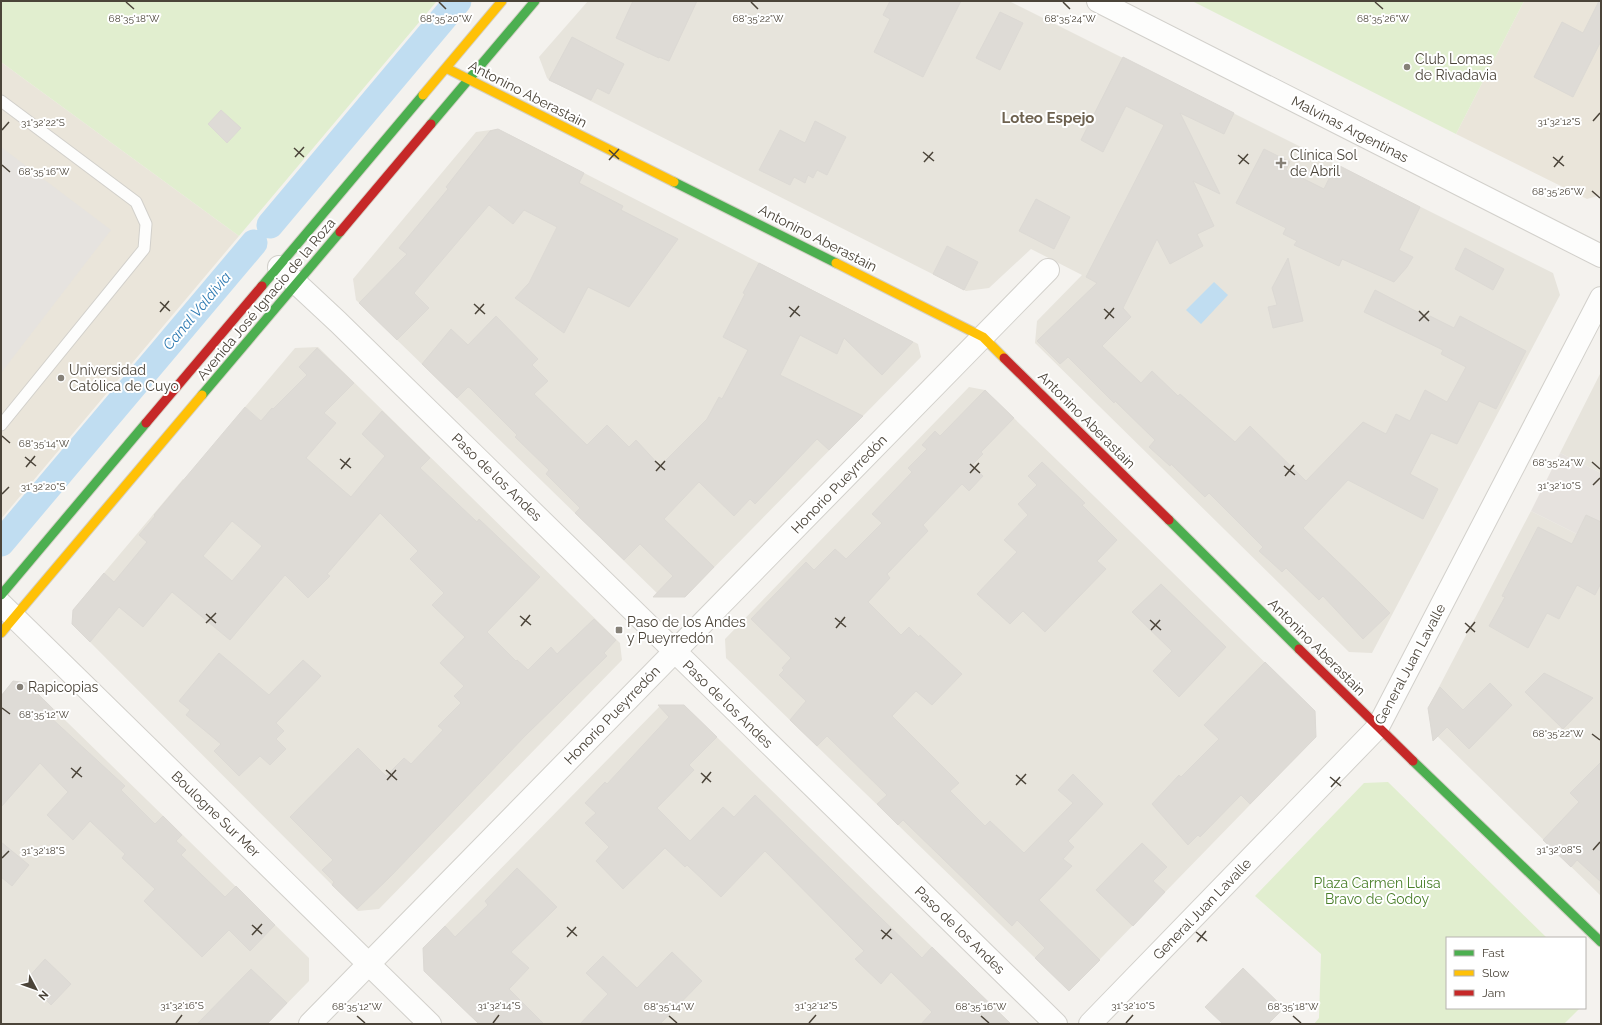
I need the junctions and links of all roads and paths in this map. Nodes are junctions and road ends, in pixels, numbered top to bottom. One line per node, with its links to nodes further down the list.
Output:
1 (502, 1): 4 (main road, Avenida José Ignacio de la Roza)
2 (535, 1): 5 (main road, Avenida José Ignacio de la Roza)
3 (1098, 1): 7 (street, Malvinas Argentinas)
4 (446, 68): 5 (main road, Antonino Aberastain); 8 (main road, Avenida José Ignacio de la Roza)
5 (469, 80): 10 (main road, Avenida José Ignacio de la Roza); 12 (main road, Antonino Aberastain)
6 (1, 101): 13 (lane)
7 (1601, 256)
8 (279, 267): 10 (street, Paso de los Andes); 14 (main road, Avenida José Ignacio de la Roza)
9 (1048, 270): 12 (street, Honorio Pueyrredón)
10 (298, 284): 15 (main road, Avenida José Ignacio de la Roza); 16 (street, Paso de los Andes)
11 (1601, 298): 17 (street, General Juan Lavalle)
12 (983, 337): 16 (street, Honorio Pueyrredón); 17 (main road, Antonino Aberastain)
13 (1, 425)
14 (1, 595)
15 (5, 618): 19 (street, Boulogne Sur Mer)
16 (675, 652): 19 (street, Honorio Pueyrredón); 22 (street, Paso de los Andes)
17 (1378, 727): 18 (main road, Antonino Aberastain); 23 (street, General Juan Lavalle)
18 (1601, 942)
19 (369, 964): 20 (street, Honorio Pueyrredón); 21 (street, Boulogne Sur Mer)
20 (310, 1024)
21 (430, 1024)
22 (1056, 1024)
23 (1090, 1024)

